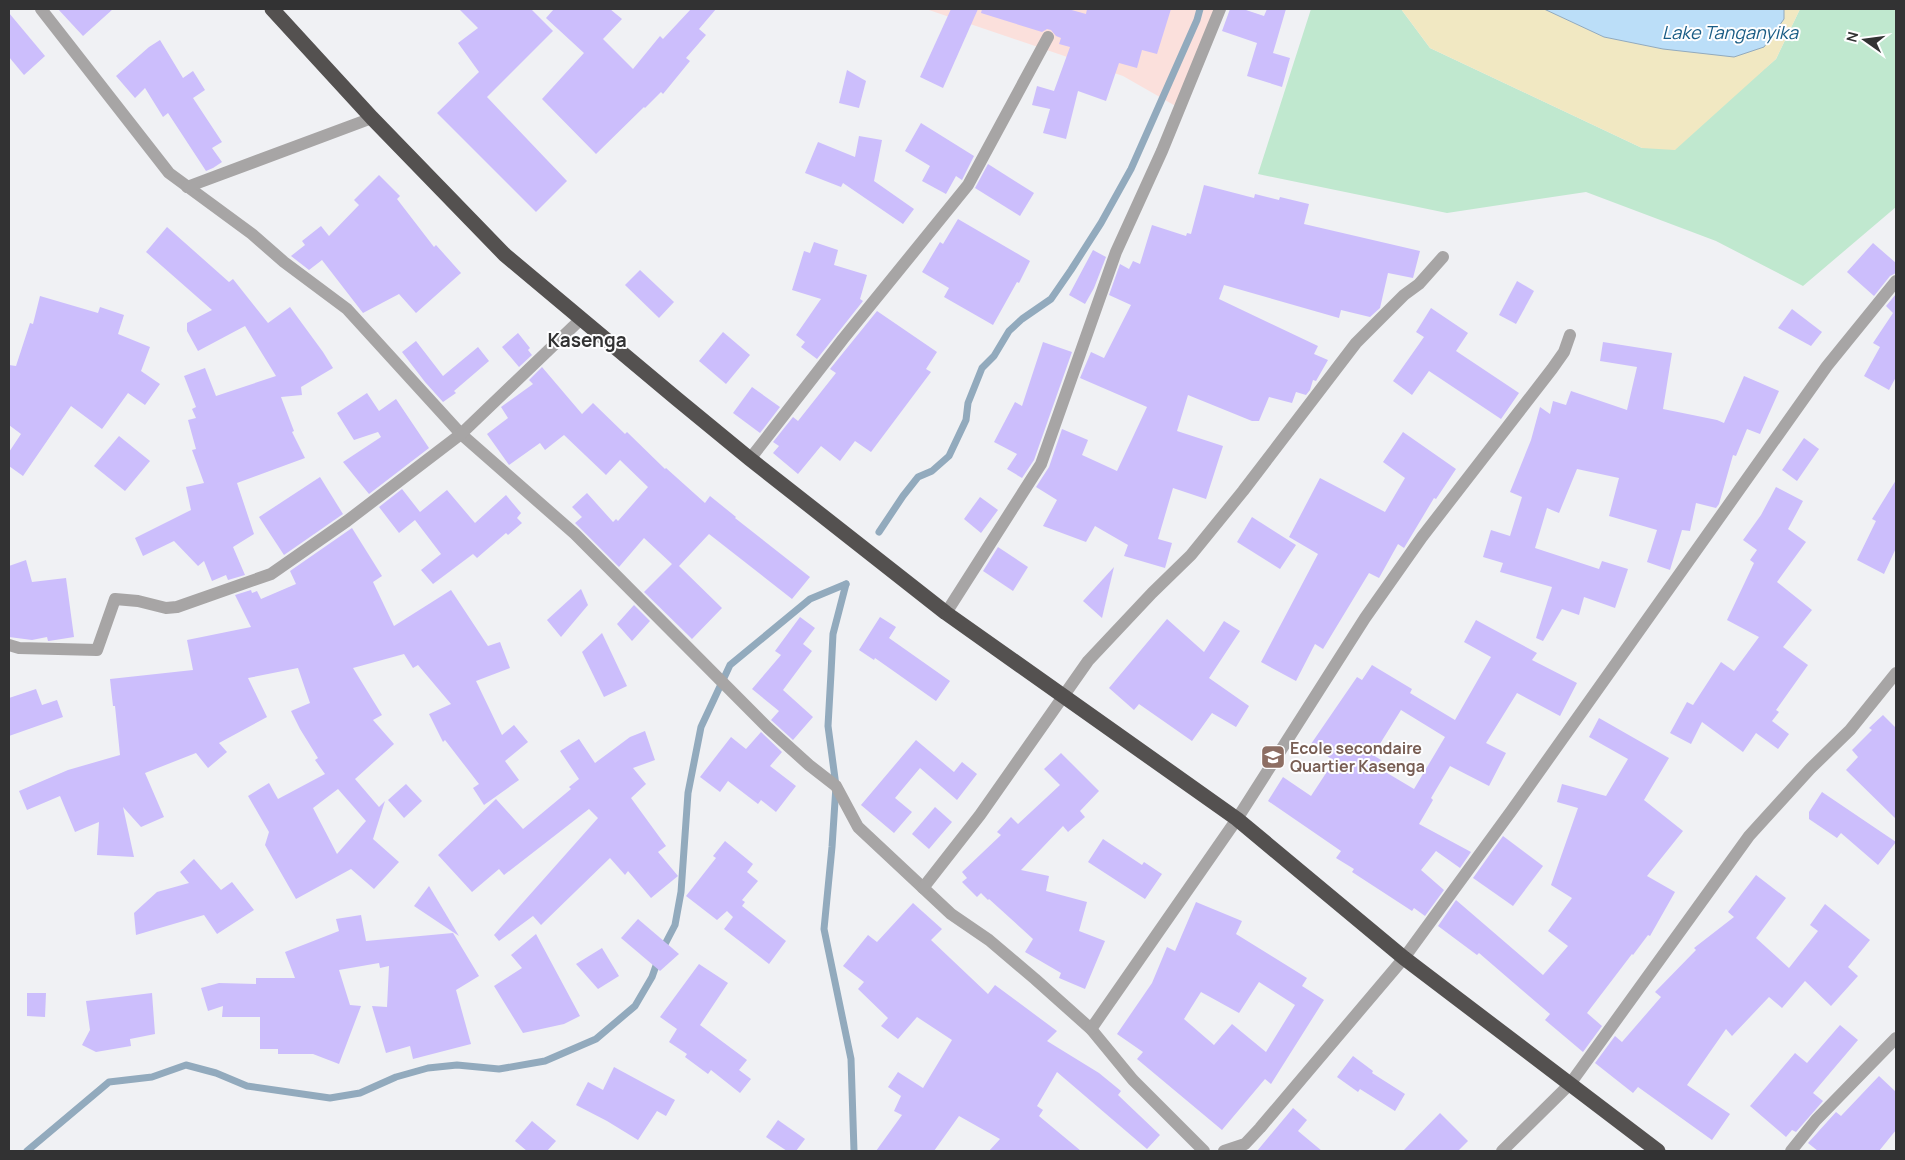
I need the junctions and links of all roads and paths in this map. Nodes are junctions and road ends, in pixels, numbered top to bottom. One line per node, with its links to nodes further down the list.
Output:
1 (41, 9): 6 (street)
2 (272, 9): 5 (highway)
3 (1220, 9): 13 (street)
4 (1048, 37): 12 (street)
5 (372, 118): 6 (street); 9 (highway)
6 (187, 187): 11 (street)
7 (1443, 256): 16 (street)
8 (1896, 280): 19 (street)
9 (581, 320): 11 (street); 12 (highway)
10 (1570, 335): 17 (street)
11 (462, 434): 14 (street); 18 (street)
12 (750, 459): 13 (highway)
13 (946, 613): 16 (highway)
14 (9, 645)
15 (1896, 673): 22 (street)
16 (1064, 697): 17 (highway); 18 (street)
17 (1237, 819): 19 (highway); 20 (street)
18 (922, 888): 20 (street)
19 (1404, 958): 22 (highway); 24 (street)
20 (1091, 1029): 23 (street)
21 (1896, 1038): 27 (street)
22 (1570, 1084): 25 (street); 26 (highway)
23 (1204, 1151)
24 (1224, 1151)
25 (1502, 1151)
26 (1658, 1151)
27 (1791, 1151)

